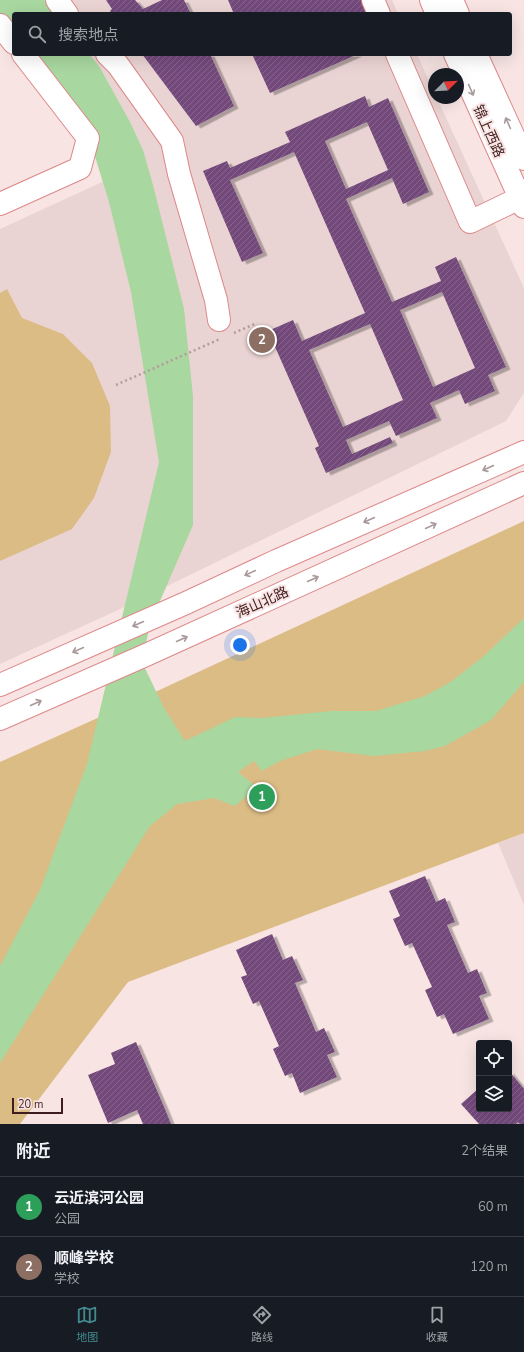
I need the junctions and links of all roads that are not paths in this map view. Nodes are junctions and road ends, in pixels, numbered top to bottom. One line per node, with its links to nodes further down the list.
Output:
1 (57, 0): 5 (street)
2 (373, 0): 6 (street)
3 (431, 0): 7 (street)
4 (452, 0): 8 (street)
5 (66, 12)
6 (378, 12)
7 (436, 12)
8 (457, 12)
9 (0, 25): 10 (street)
10 (12, 40)
11 (25, 56): 18 (street)
12 (109, 56): 19 (street)
13 (398, 56): 17 (street)
14 (456, 56): 17 (street, 锦上西路, one-way to 17)
15 (477, 56): 16 (street, 锦上西路, one-way to 15)
16 (524, 159)
17 (522, 203)
18 (0, 204)
19 (219, 320)
20 (519, 452): 22 (street, one-way to 22)
21 (524, 484): 23 (street, 海山北路, one-way to 21)
22 (0, 685)
23 (0, 719)

